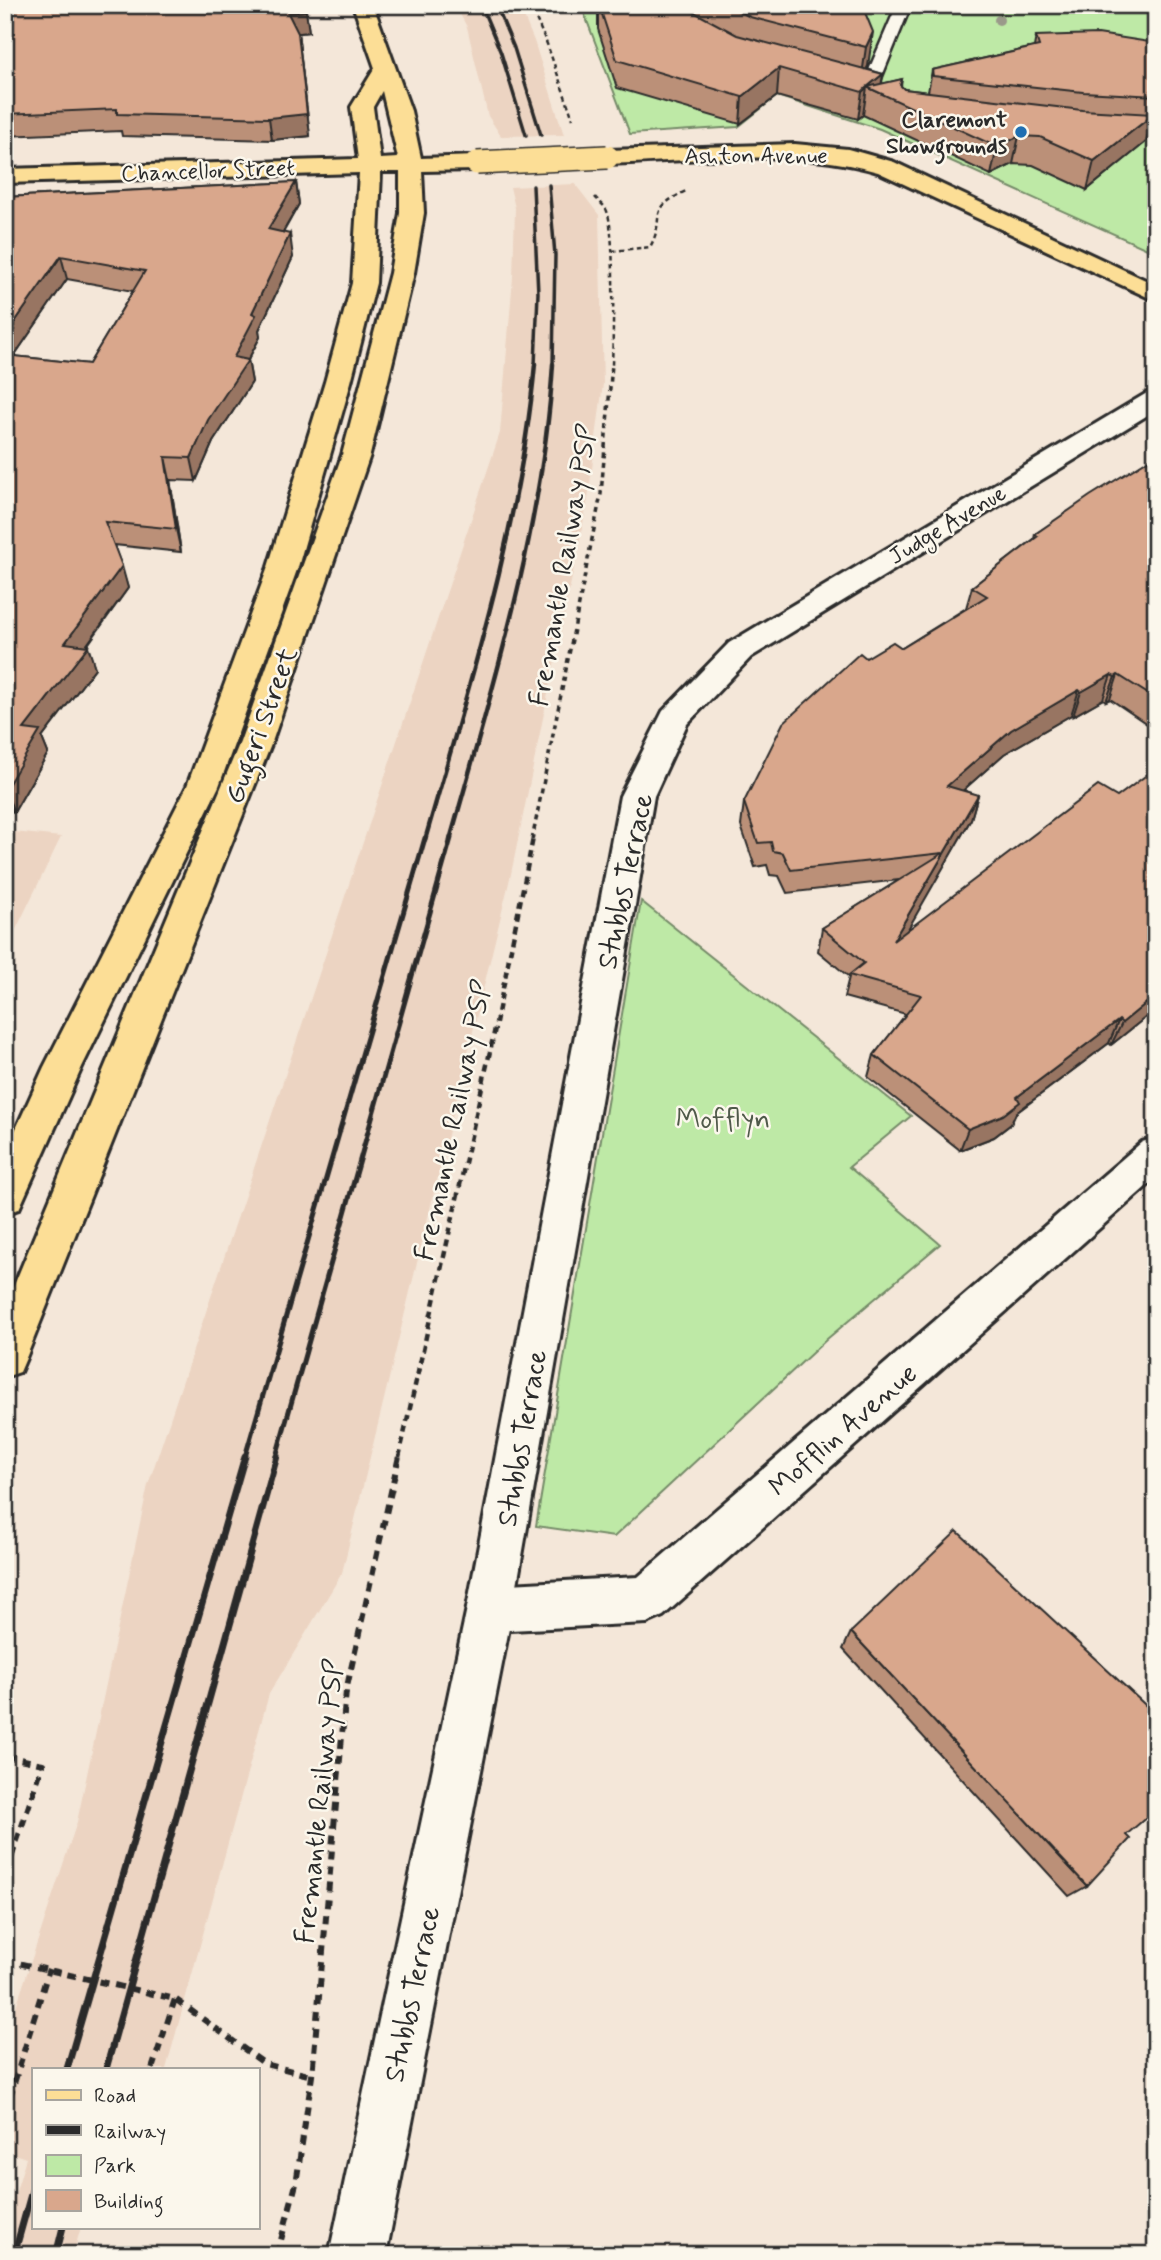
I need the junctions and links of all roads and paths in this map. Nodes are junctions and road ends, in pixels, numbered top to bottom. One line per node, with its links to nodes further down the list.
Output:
1 (363, 5): 4 (main road, Gugeri Street)
2 (530, 5): 6 (path)
3 (904, 5): 5 (lane)
4 (384, 70): 9 (main road, Gugeri Street); 10 (main road, Gugeri Street)
5 (868, 91)
6 (575, 128)
7 (1088, 131): 8 (lane)
8 (1156, 135)
9 (411, 166): 10 (main road, Chancellor Street); 15 (main road, Ashton Avenue, bridge); 20 (main road, Gugeri Street)
10 (370, 167): 11 (main road, Chancellor Street); 19 (main road, Gugeri Street)
11 (5, 176)
12 (694, 189): 14 (path)
13 (590, 190): 14 (path, Fremantle Railway PSP)
14 (612, 251): 28 (path, Fremantle Railway PSP)
15 (1156, 294)
16 (1156, 399): 17 (street, Judge Avenue)
17 (740, 650): 21 (street, Stubbs Terrace)
18 (1156, 1154): 21 (street, Mofflin Avenue)
19 (5, 1197)
20 (5, 1358)
21 (491, 1608): 31 (street, Stubbs Terrace)
22 (5, 1756): 23 (path)
23 (5, 1877)
24 (5, 1960): 25 (path)
25 (49, 1969): 26 (path); 29 (path)
26 (175, 1999): 27 (path); 28 (path)
27 (152, 2068)
28 (312, 2076): 30 (path, Fremantle Railway PSP)
29 (5, 2113)
30 (277, 2255)
31 (357, 2255)

